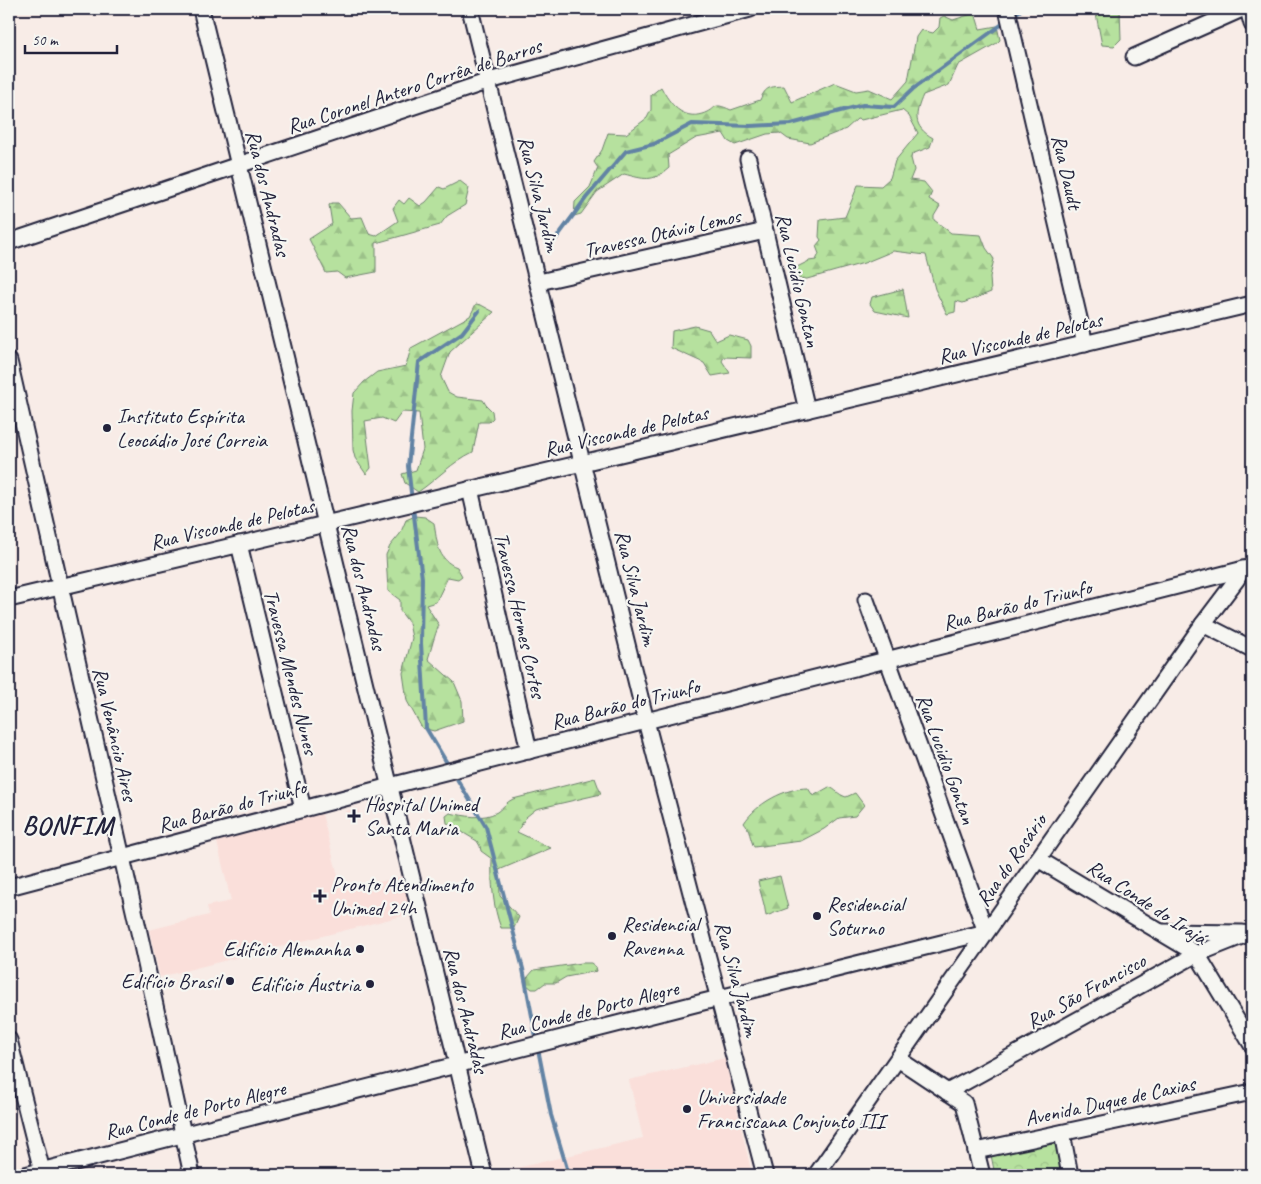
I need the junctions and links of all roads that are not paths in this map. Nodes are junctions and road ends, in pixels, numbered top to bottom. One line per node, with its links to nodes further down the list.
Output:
1 (201, 9): 11 (street, Rua dos Andradas)
2 (470, 9): 9 (street, Rua Silva Jardim)
3 (750, 9): 9 (street, Rua Coronel Antero Corrêa de Barros)
4 (1007, 9): 16 (street, Rua Daudt)
5 (1242, 9): 8 (street)
6 (1248, 9): 7 (street)
7 (1252, 24)
8 (1134, 56)
9 (489, 81): 11 (street, Rua Coronel Antero Corrêa de Barros); 14 (street, Rua Silva Jardim)
10 (748, 159): 12 (street, Rua Lucidio Gontan)
11 (240, 165): 13 (street, Rua Coronel Antero Corrêa de Barros); 21 (street, Rua dos Andradas)
12 (765, 231): 14 (street, Travessa Otávio Lemos); 18 (street, Rua Lucidio Gontan)
13 (9, 242)
14 (539, 282): 19 (street, Rua Silva Jardim)
15 (1252, 304): 16 (street, Rua Visconde de Pelotas)
16 (1085, 344): 18 (street, Rua Visconde de Pelotas)
17 (9, 361): 24 (street, Rua Venâncio Aires)
18 (807, 410): 19 (street, Rua Visconde de Pelotas)
19 (583, 463): 20 (street, Rua Visconde de Pelotas); 30 (street, Rua Silva Jardim)
20 (470, 490): 21 (street, Rua Visconde de Pelotas); 31 (street, Travessa Hermes Cortes)
21 (326, 524): 22 (street, Rua Visconde de Pelotas); 32 (street, Rua dos Andradas)
22 (239, 544): 24 (street, Rua Visconde de Pelotas); 33 (street, Travessa Mendes Nunes)
23 (1247, 568): 27 (street, Rua do Rosário); 29 (street, Rua Barão do Triunfo)
24 (60, 587): 25 (street, Rua Visconde de Pelotas); 34 (street, Rua Venâncio Aires)
25 (9, 599)
26 (866, 600): 29 (street, Rua Lucidio Gontan)
27 (1203, 624): 28 (street); 35 (street, Rua do Rosário)
28 (1252, 649)
29 (887, 660): 30 (street, Rua Barão do Triunfo); 37 (street, Rua Lucidio Gontan)
30 (646, 721): 31 (street, Rua Barão do Triunfo); 41 (street, Rua Silva Jardim)
31 (529, 751): 32 (street, Rua Barão do Triunfo)
32 (390, 786): 33 (street, Rua Barão do Triunfo); 45 (street, Rua dos Andradas)
33 (303, 809): 34 (street, Rua Barão do Triunfo)
34 (121, 858): 36 (street, Rua Barão do Triunfo); 49 (street, Rua Venâncio Aires)
35 (1038, 858): 37 (street, Rua do Rosário); 38 (street, Rua Conde do Irajá)
36 (9, 886)
37 (986, 932): 41 (street, Rua Conde de Porto Alegre); 44 (street, Rua do Rosário)
38 (1160, 932): 39 (street, Rua São Francisco); 40 (street, Rua Conde do Irajá)
39 (1251, 932): 40 (street, Rua São Francisco)
40 (1197, 954): 43 (street, Rua Conde do Irajá); 46 (street, Rua São Francisco)
41 (720, 998): 45 (street, Rua Conde de Porto Alegre); 55 (street, Rua Silva Jardim)
42 (9, 1040): 51 (street)
43 (1252, 1045)
44 (898, 1058): 46 (street); 56 (street, Rua do Rosário)
45 (457, 1065): 49 (street, Rua Conde de Porto Alegre); 54 (street, Rua dos Andradas)
46 (947, 1092): 50 (street)
47 (1252, 1092): 48 (street, Avenida Duque de Caxias)
48 (1062, 1133): 50 (street, Avenida Duque de Caxias); 58 (street)
49 (183, 1135): 51 (street, Rua Conde de Porto Alegre); 53 (street, Rua Venâncio Aires)
50 (976, 1152): 57 (street)
51 (43, 1173): 52 (street, Rua Conde de Porto Alegre)
52 (25, 1175)
53 (192, 1175)
54 (484, 1175)
55 (765, 1175)
56 (816, 1175)
57 (982, 1175)
58 (1070, 1175)

